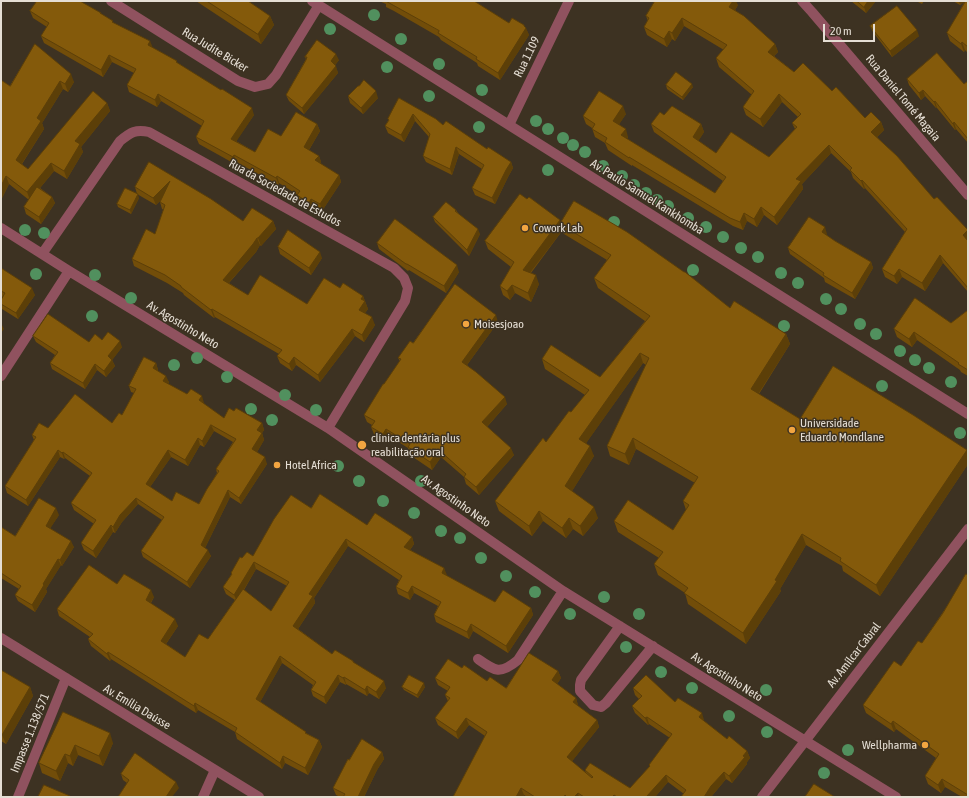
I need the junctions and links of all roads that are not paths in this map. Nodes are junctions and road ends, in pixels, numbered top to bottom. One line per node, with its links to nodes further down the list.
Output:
1 (111, 1): 4 (street, Rua Judite Bicker)
2 (569, 1): 5 (street, Rua 1.109)
3 (802, 1): 6 (street, Rua Daniel Tomé Magaia)
4 (316, 3): 5 (street, Av. Paulo Samuel Kankhomba)
5 (508, 125): 11 (street, Av. Paulo Samuel Kankhomba)
6 (968, 195)
7 (1, 228): 8 (street, Av. Agostinho Neto)
8 (42, 254): 9 (street, Av. Agostinho Neto); 12 (street, Rua da Sociedade de Estudos)
9 (69, 271): 10 (street); 12 (street, Av. Agostinho Neto)
10 (1, 376)
11 (968, 414)
12 (328, 428): 14 (street, Av. Agostinho Neto)
13 (968, 529): 20 (street, Av. Amílcar Cabral)
14 (563, 590): 15 (street, Av. Agostinho Neto); 18 (street)
15 (620, 626): 17 (street, Av. Agostinho Neto); 17 (street)
16 (1, 638): 19 (street, Av. Emília Daússe)
17 (653, 646): 20 (street, Av. Agostinho Neto)
18 (478, 659)
19 (66, 678): 21 (street, Av. Emília Daússe); 22 (street, Impasse 1.138/571)
20 (805, 740): 25 (street, Av. Amílcar Cabral); 26 (street, Av. Agostinho Neto)
21 (215, 770): 23 (street); 24 (street, Av. Emília Daússe)
22 (18, 797)
23 (203, 797)
24 (259, 797)
25 (762, 797)
26 (896, 797)

